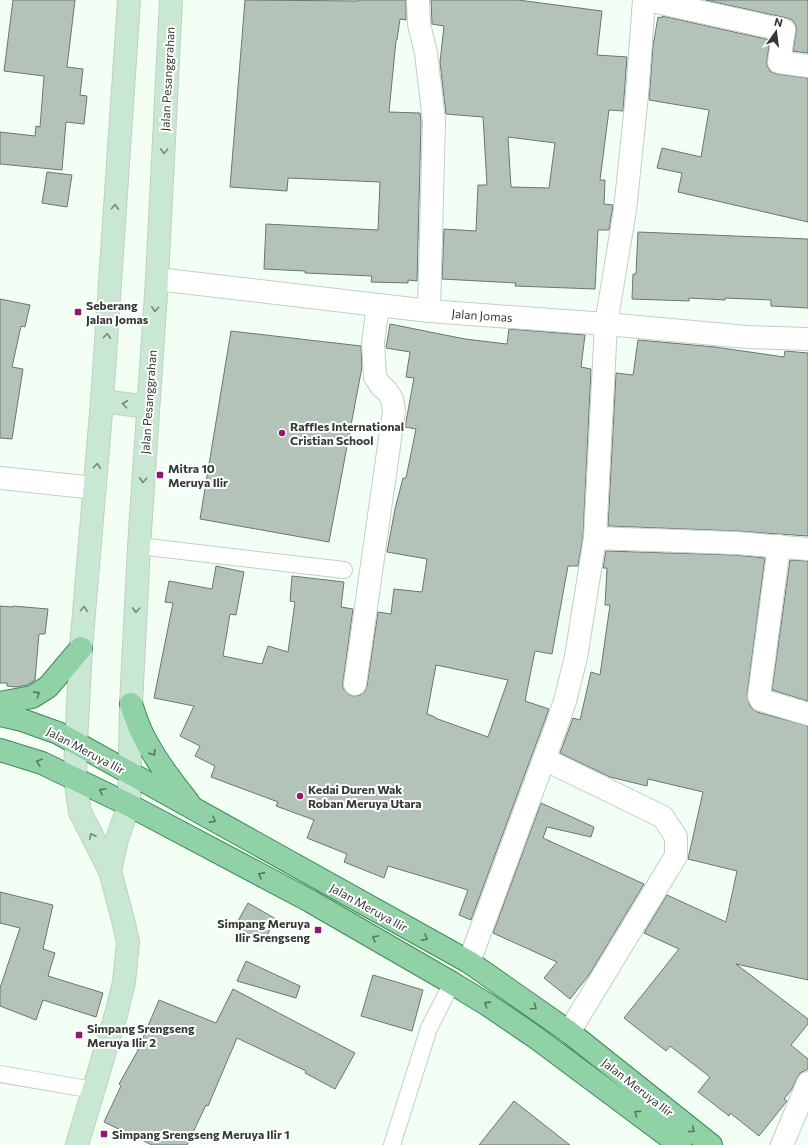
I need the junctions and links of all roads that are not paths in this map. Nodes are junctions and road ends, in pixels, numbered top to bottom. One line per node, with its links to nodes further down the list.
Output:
1 (130, 0): 11 (main road, one-way to 1)
2 (171, 0): 6 (main road, Jalan Pesanggrahan, one-way to 6)
3 (418, 0): 8 (street)
4 (646, 0): 5 (street); 9 (street)
5 (808, 66)
6 (157, 279): 7 (street, Jalan Jomas); 12 (main road, Jalan Pesanggrahan, one-way to 12)
7 (378, 304): 8 (street, Jalan Jomas); 21 (street)
8 (429, 311): 9 (street, Jalan Jomas)
9 (606, 324): 10 (street, Jalan Jomas); 15 (street)
10 (808, 340)
11 (102, 401): 12 (main road, one-way to 11); 14 (main road, one-way to 11)
12 (148, 407): 16 (main road, Jalan Pesanggrahan, one-way to 16)
13 (0, 478): 14 (street)
14 (95, 488): 20 (main road, one-way to 14)
15 (595, 538): 17 (street); 28 (street)
16 (139, 546): 19 (lane); 23 (main road, Jalan Pesanggrahan, one-way to 23)
17 (779, 546): 18 (street); 24 (street)
18 (808, 549)
19 (344, 570)
20 (81, 648): 22 (main road, one-way to 20); 26 (main road)
21 (355, 684)
22 (0, 703)
23 (131, 704): 29 (main road, Jalan Pesanggrahan); 32 (main road, one-way to 32)
24 (808, 714)
25 (0, 715): 26 (main road, Jalan Meruya Ilir)
26 (76, 742): 29 (main road, Jalan Meruya Ilir); 30 (main road)
27 (0, 750): 30 (main road, Jalan Meruya Ilir, one-way to 27)
28 (544, 759): 34 (street); 36 (street)
29 (130, 774): 31 (main road, Jalan Pesanggrahan); 32 (main road, Jalan Meruya Ilir)
30 (75, 778): 31 (main road, Jalan Meruya Ilir, one-way to 30); 33 (main road, one-way to 30)
31 (128, 805): 33 (main road, Jalan Pesanggrahan); 35 (main road, Jalan Meruya Ilir, one-way to 31)
32 (194, 809): 34 (main road, Jalan Meruya Ilir, one-way to 34)
33 (110, 872): 39 (main road)
34 (468, 962): 36 (main road, Jalan Meruya Ilir, one-way to 36)
35 (452, 983): 41 (lane); 42 (main road, Jalan Meruya Ilir, one-way to 35)
36 (569, 1032): 43 (main road, Jalan Meruya Ilir, one-way to 43)
37 (0, 1074): 39 (lane)
38 (808, 1083): 44 (street)
39 (94, 1090): 40 (main road)
40 (76, 1145)
41 (392, 1145)
42 (680, 1145)
43 (711, 1145)
44 (782, 1145)

